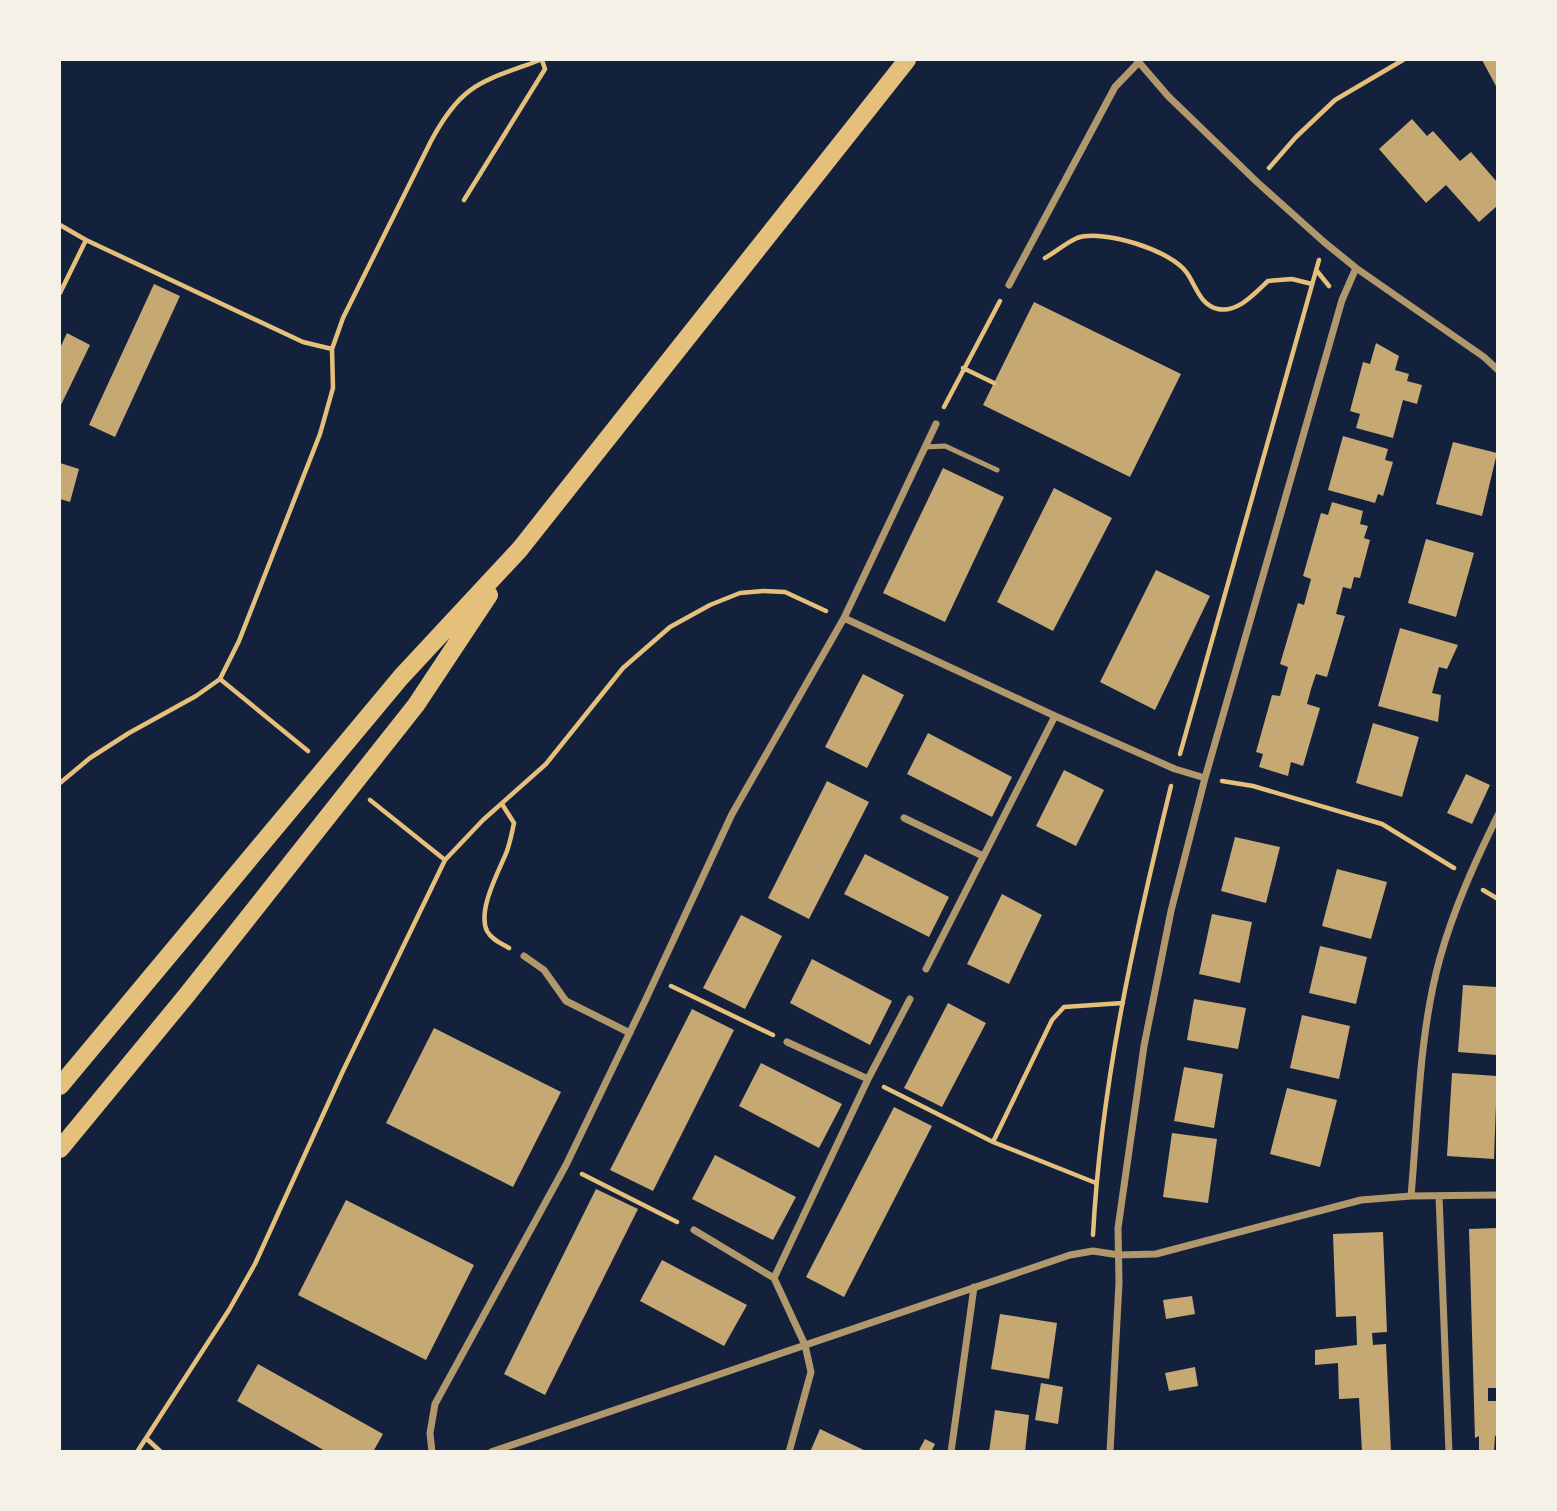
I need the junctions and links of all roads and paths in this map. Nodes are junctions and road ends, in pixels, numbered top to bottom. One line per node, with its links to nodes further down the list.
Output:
1 (541, 60): 6 (path); 15 (path)
2 (907, 60): 22 (main road)
3 (1403, 60): 5 (path)
4 (1138, 61): 5 (street); 10 (street)
5 (1257, 182): 9 (street)
6 (464, 200)
7 (60, 225): 8 (path)
8 (86, 240): 14 (path); 15 (path)
9 (1324, 242): 11 (street); 12 (path)
10 (1024, 257): 12 (path); 13 (street)
11 (1356, 268): 17 (street); 28 (street)
12 (1312, 284): 27 (path)
13 (1009, 285): 16 (path)
14 (60, 293)
15 (332, 349): 24 (path)
16 (963, 368): 18 (path); 19 (path)
17 (1497, 370)
18 (994, 383)
19 (936, 424): 20 (street)
20 (925, 447): 21 (lane); 23 (street)
21 (997, 470)
22 (520, 549): 46 (main road); 48 (main road)
23 (844, 618): 26 (street); 30 (path); 40 (street)
24 (220, 679): 25 (path); 29 (path)
25 (259, 712)
26 (1055, 716): 27 (street); 34 (street)
27 (1175, 769): 28 (street); 42 (path)
28 (1205, 778): 36 (path); 56 (street)
29 (60, 783)
30 (502, 804): 35 (path); 38 (path)
31 (1497, 815): 36 (street)
32 (904, 818): 34 (street)
33 (417, 837): 35 (path)
34 (983, 856): 39 (street)
35 (445, 860): 60 (path)
36 (1467, 877): 37 (path); 52 (street)
37 (1497, 899)
38 (524, 956): 43 (street)
39 (926, 968)
40 (656, 978): 43 (street); 44 (path)
41 (910, 999): 45 (street)
42 (1123, 1003): 47 (path); 50 (path)
43 (630, 1033): 49 (street)
44 (787, 1042): 45 (street)
45 (868, 1079): 47 (path); 57 (street)
46 (60, 1086)
47 (993, 1142): 50 (path)
48 (60, 1149)
49 (566, 1165): 54 (path); 63 (street)
50 (1096, 1183): 55 (path)
51 (1497, 1195): 53 (street)
52 (1411, 1196): 53 (street); 56 (street)
53 (1439, 1196): 68 (street)
54 (694, 1230): 57 (street)
55 (1093, 1251): 56 (street); 58 (street)
56 (1119, 1255): 67 (street)
57 (774, 1278): 59 (street)
58 (974, 1287): 59 (street); 66 (street)
59 (805, 1345): 64 (street); 65 (street)
60 (147, 1439): 61 (path); 62 (path)
61 (137, 1451)
62 (161, 1451)
63 (432, 1451)
64 (491, 1451)
65 (789, 1451)
66 (951, 1451)
67 (1110, 1451)
68 (1449, 1451)

